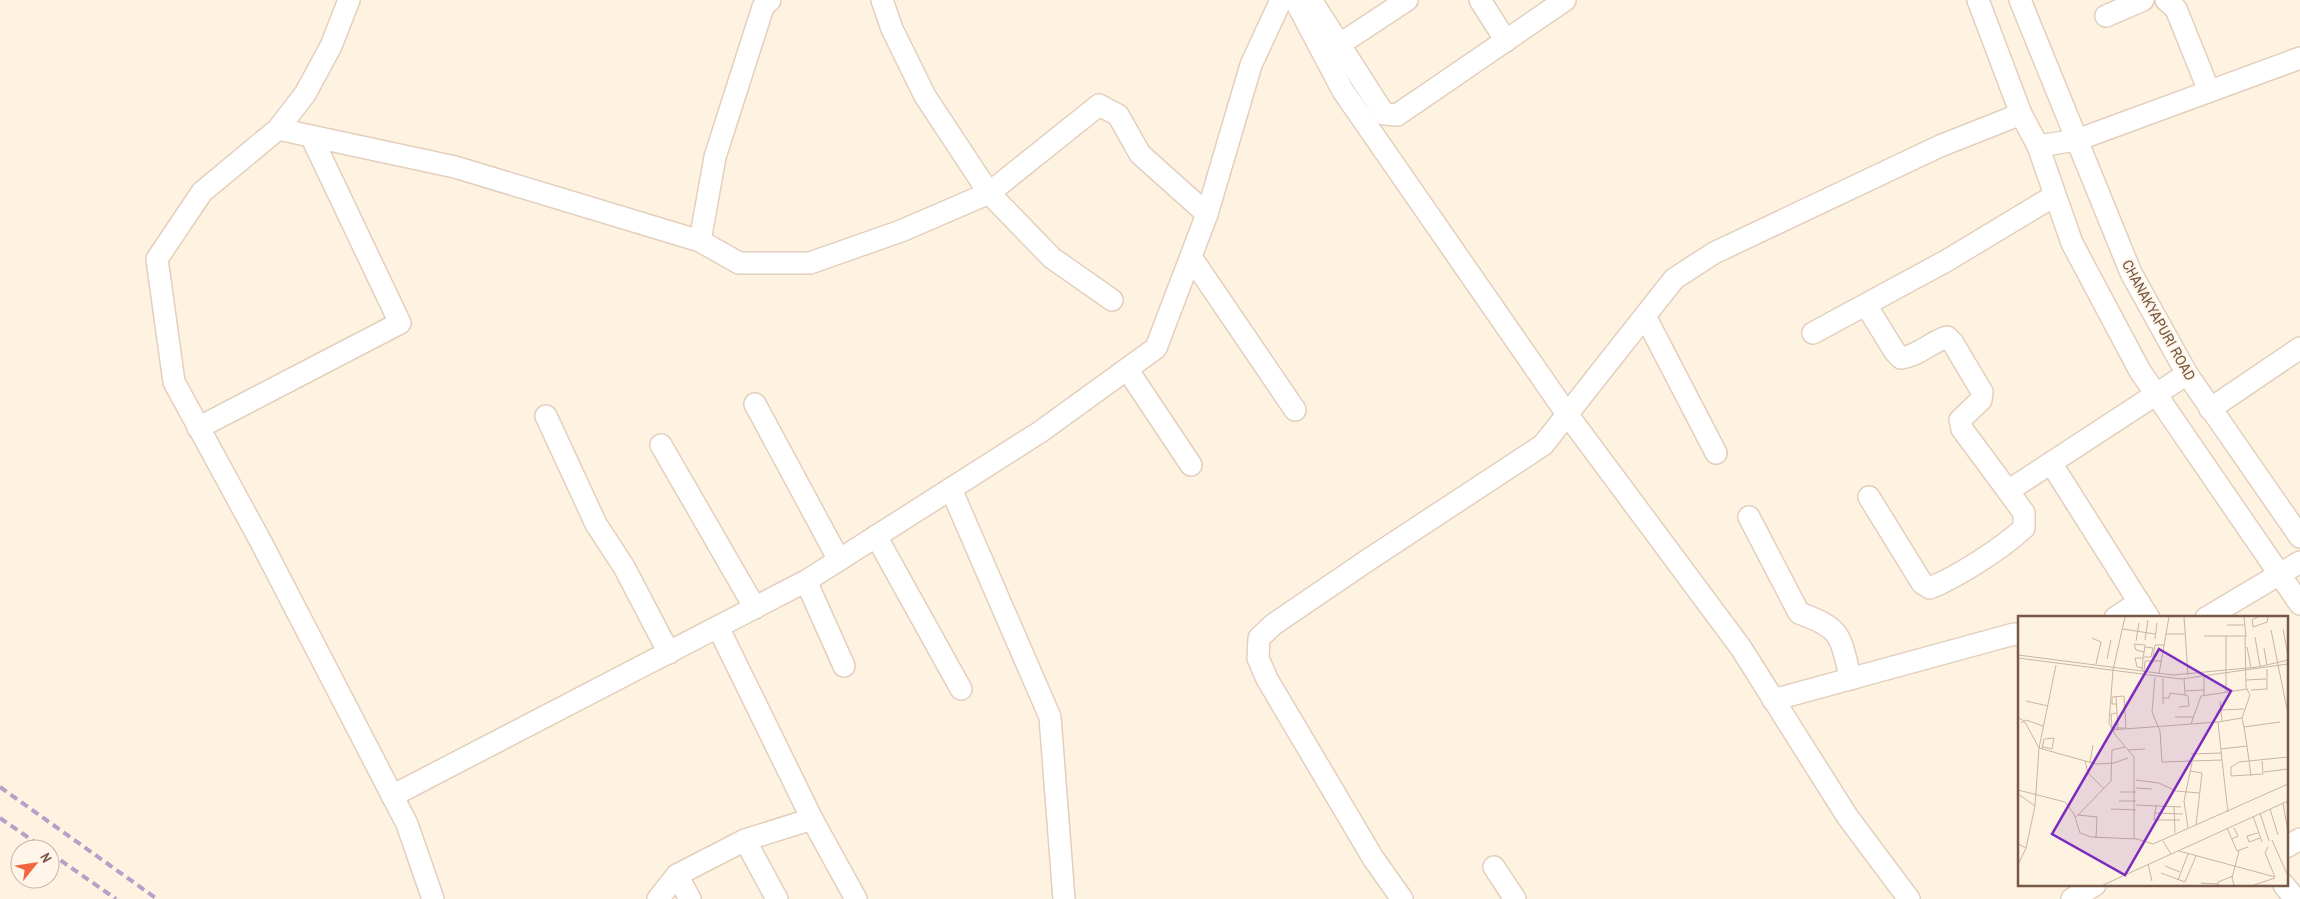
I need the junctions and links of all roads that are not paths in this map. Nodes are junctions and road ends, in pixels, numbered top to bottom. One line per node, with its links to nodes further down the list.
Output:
1 (349, 0): 20 (street)
2 (770, 0): 27 (street)
3 (882, 0): 24 (street)
4 (1281, 0): 26 (street)
5 (1295, 0): 16 (street)
6 (1311, 0): 16 (street)
7 (1407, 0): 16 (street)
8 (1480, 0): 15 (street)
9 (1565, 0): 15 (street)
10 (1978, 0): 19 (street)
11 (2020, 0): 22 (street, CHANAKYAPURI ROAD)
12 (2143, 0): 14 (street)
13 (2166, 0): 18 (street)
14 (2106, 16)
15 (1506, 40): 16 (street)
16 (1332, 50): 40 (street)
17 (2300, 58): 18 (street)
18 (2209, 91): 22 (street)
19 (2021, 114): 23 (street); 31 (street)
20 (278, 129): 21 (street); 42 (street)
21 (311, 136): 27 (street); 42 (street)
22 (2076, 140): 23 (street); 35 (street, CHANAKYAPURI ROAD)
23 (2038, 146): 25 (street)
24 (989, 193): 26 (street); 27 (street); 29 (street)
25 (2054, 196): 30 (street); 36 (street)
26 (1207, 214): 28 (street)
27 (700, 241)
28 (1191, 257): 34 (street); 39 (street)
29 (1112, 300)
30 (1866, 304): 32 (street); 48 (street)
31 (1645, 316): 40 (street); 44 (street)
32 (1813, 333)
33 (2300, 348): 38 (street)
34 (1127, 368): 46 (street); 47 (street)
35 (2188, 374): 36 (street); 38 (street, CHANAKYAPURI ROAD)
36 (2156, 395): 45 (street); 55 (street)
37 (755, 404): 53 (street)
38 (2210, 409): 52 (street, CHANAKYAPURI ROAD)
39 (1295, 410)
40 (1567, 414): 68 (street); 84 (street)
41 (546, 416): 64 (street)
42 (198, 428): 69 (street)
43 (661, 446): 58 (street)
44 (1716, 453)
45 (2051, 463): 48 (street); 59 (street)
46 (1191, 465)
47 (951, 489): 51 (street); 83 (street)
48 (2008, 491): 49 (street)
49 (1869, 497)
50 (1749, 517): 66 (street)
51 (876, 536): 53 (street); 67 (street)
52 (2300, 536)
53 (839, 560): 56 (street)
54 (2300, 562): 55 (street)
55 (2278, 575): 57 (street); 61 (street)
56 (806, 581): 58 (street); 65 (street)
57 (2300, 604)
58 (755, 608): 62 (street)
59 (2144, 610): 60 (street)
60 (2122, 616)
61 (2209, 616)
62 (718, 627): 64 (street); 70 (street)
63 (2018, 635): 66 (street)
64 (669, 653): 69 (street)
65 (844, 666)
66 (1851, 678): 68 (street)
67 (961, 689)
68 (1773, 700): 86 (street)
69 (392, 796): 78 (street)
70 (812, 819): 72 (street); 82 (street)
71 (2300, 839): 73 (street)
72 (745, 840): 75 (street); 81 (street)
73 (2288, 846)
74 (1494, 867): 85 (street)
75 (677, 875): 79 (street); 80 (street)
76 (2093, 886): 87 (street)
77 (2285, 886): 88 (street)
78 (433, 899)
79 (658, 899)
80 (690, 899)
81 (776, 899)
82 (856, 899)
83 (1064, 899)
84 (1402, 899)
85 (1515, 899)
86 (1909, 899)
87 (2072, 899)
88 (2295, 899)

